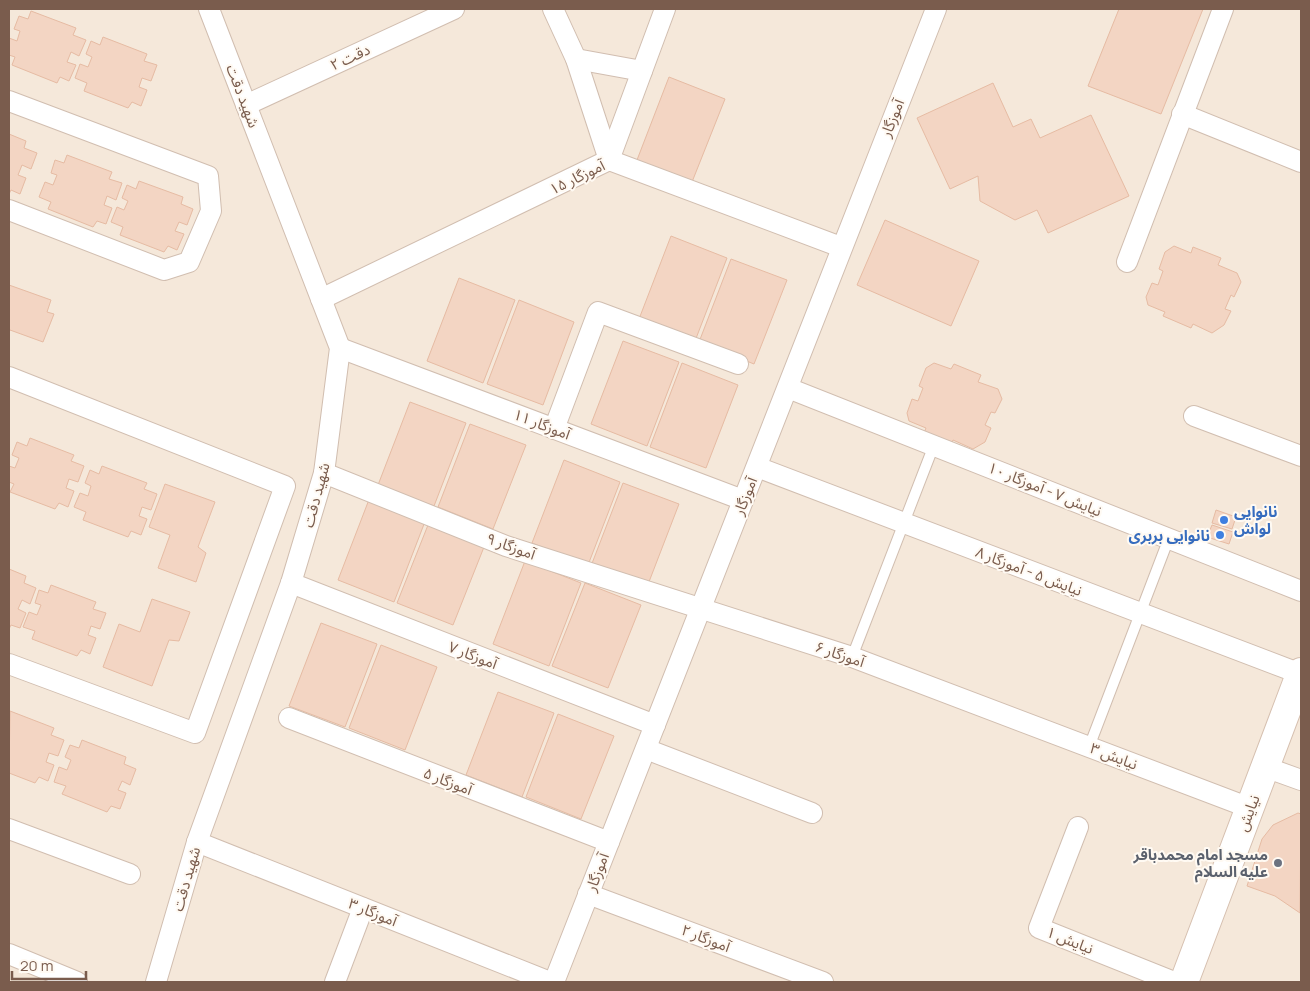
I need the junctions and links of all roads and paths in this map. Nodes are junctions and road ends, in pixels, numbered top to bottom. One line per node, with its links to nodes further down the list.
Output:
1 (209, 9): 10 (street, شهید دقت)
2 (454, 9): 10 (street, دقت ۲)
3 (553, 9): 7 (street)
4 (664, 9): 8 (street)
5 (936, 9): 15 (street, آموزگار)
6 (1223, 9): 11 (street)
7 (576, 59): 8 (street); 12 (street)
8 (642, 71): 12 (street)
9 (9, 101): 14 (street)
10 (246, 105): 17 (street, شهید دقت)
11 (1182, 114): 13 (street); 16 (street)
12 (609, 160): 15 (street, آموزگار ۱۵); 17 (street, آموزگار ۱۵)
13 (1301, 162)
14 (9, 210)
15 (841, 247): 21 (street, آموزگار)
16 (1127, 262)
17 (321, 300): 18 (street, شهید دقت)
18 (340, 348): 23 (street, آموزگار ۱۱); 27 (street, شهید دقت)
19 (738, 364): 23 (street)
20 (9, 377): 36 (street)
21 (788, 388): 24 (street, نیایش ۷ - آموزگار ۱۰); 26 (street, آموزگار)
22 (1194, 416): 25 (street)
23 (554, 429): 28 (street, آموزگار ۱۱)
24 (934, 445): 29 (lane); 30 (street, نیایش ۷ - آموزگار ۱۰)
25 (1301, 456)
26 (757, 467): 28 (street, آموزگار); 29 (street, نیایش ۵ - آموزگار ۸)
27 (324, 473): 31 (street, شهید دقت); 33 (street, آموزگار ۹)
28 (744, 500): 33 (street, آموزگار)
29 (904, 523): 34 (street, نیایش ۵ - آموزگار ۸); 35 (lane)
30 (1169, 538): 32 (street, نیایش ۷ - آموزگار ۱۰); 34 (lane)
31 (291, 584): 40 (street, آموزگار ۷); 49 (street, شهید دقت)
32 (1301, 591)
33 (700, 609): 35 (street, آموزگار ۶); 40 (street, آموزگار)
34 (1140, 613): 37 (street, نیایش ۵ - آموزگار ۸); 41 (lane)
35 (852, 657): 38 (street, آموزگار ۶)
36 (9, 664)
37 (1301, 673): 43 (street, نیایش)
38 (977, 704): 41 (street, نیایش ۳)
39 (289, 718): 50 (street, آموزگار ۵)
40 (655, 725): 42 (street, آموزگار)
41 (1089, 747): 45 (street, نیایش ۳)
42 (646, 749): 46 (street); 50 (street, آموزگار)
43 (1265, 767): 44 (street); 45 (street, نیایش)
44 (1301, 780)
45 (1250, 808): 62 (street, نیایش)
46 (812, 813)
47 (1078, 827): 61 (street, نیایش ۱)
48 (9, 829): 51 (street)
49 (197, 842): 53 (street, آموزگار ۳); 56 (street, شهید دقت)
50 (609, 842): 52 (street, آموزگار)
51 (130, 874)
52 (588, 894): 59 (street, آموزگار); 60 (street, آموزگار ۲)
53 (362, 908): 57 (street); 58 (street, آموزگار ۳)
54 (9, 954): 55 (street)
55 (77, 982)
56 (156, 982)
57 (335, 982)
58 (550, 982)
59 (554, 982)
60 (823, 982)
61 (1174, 982)
62 (1184, 982)

